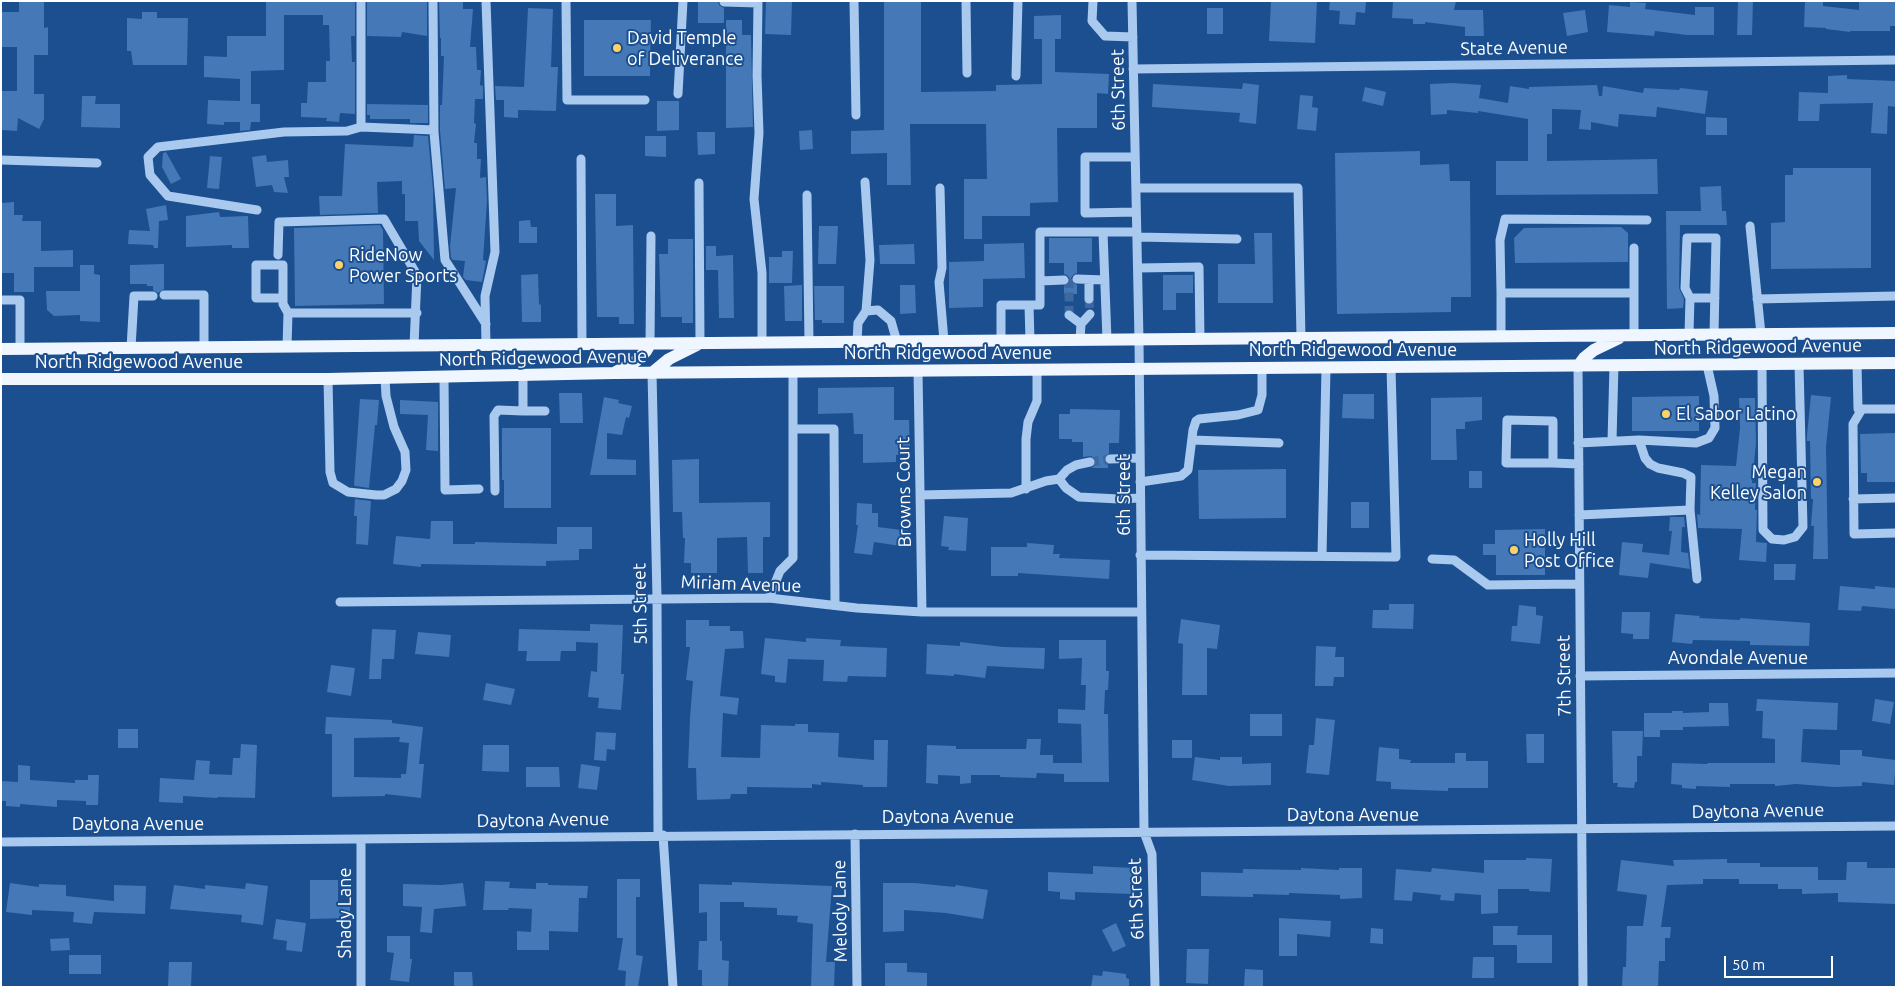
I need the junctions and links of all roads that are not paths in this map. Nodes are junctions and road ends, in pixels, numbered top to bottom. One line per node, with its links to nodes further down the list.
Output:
1 (361, 1): 21 (street)
2 (433, 1): 22 (street)
3 (486, 1): 65 (street)
4 (566, 1): 19 (street)
5 (683, 1): 18 (street)
6 (854, 1): 20 (street)
7 (966, 1): 16 (street)
8 (1018, 1): 17 (street)
9 (1093, 1): 13 (street)
10 (1132, 1): 13 (street, 6th Street)
11 (724, 2): 12 (street)
12 (758, 2): 83 (street)
13 (1133, 37): 15 (street, 6th Street)
14 (1896, 60): 15 (street, State Avenue)
15 (1133, 70): 23 (street, 6th Street)
16 (967, 73)
17 (1016, 76)
18 (678, 94)
19 (645, 100)
20 (856, 115)
21 (361, 127): 22 (street); 32 (street)
22 (434, 130): 65 (street)
23 (1135, 157): 30 (street, 6th Street); 33 (street)
24 (581, 159): 85 (street)
25 (1, 160): 26 (street)
26 (97, 163)
27 (866, 182): 60 (street)
28 (699, 183): 87 (street)
29 (940, 188): 78 (street)
30 (1136, 188): 33 (street, 6th Street); 73 (street)
31 (807, 195): 84 (street)
32 (257, 210)
33 (1136, 212): 37 (street, 6th Street)
34 (1647, 220): 48 (street)
35 (1750, 226): 57 (street)
36 (1103, 232): 37 (street); 46 (street); 47 (street)
37 (1137, 235): 39 (street); 42 (street, 6th Street)
38 (651, 236): 86 (street)
39 (1237, 239)
40 (1634, 248): 49 (street)
41 (278, 255): 62 (street)
42 (1138, 268): 74 (street); 77 (street, 6th Street)
43 (1077, 279): 45 (street)
44 (1064, 280): 47 (street)
45 (1089, 280): 46 (street); 56 (street)
46 (1105, 280): 76 (street)
47 (1040, 281): 59 (street)
48 (1501, 292): 49 (street); 72 (street)
49 (1634, 293): 71 (street)
50 (153, 296): 92 (street)
51 (164, 296): 90 (street)
52 (1896, 296): 57 (street)
53 (282, 298): 53 (street); 61 (street)
54 (1690, 298): 55 (street); 55 (street); 68 (street)
55 (1715, 298): 69 (street)
56 (1089, 299)
57 (1757, 299): 70 (street)
58 (1, 300): 94 (street)
59 (1029, 305): 79 (street); 80 (street)
60 (866, 311): 81 (street); 82 (street)
61 (288, 313): 62 (street); 91 (street)
62 (417, 313): 89 (street)
63 (1070, 314): 66 (street)
64 (1090, 314): 66 (street)
65 (486, 324): 88 (street)
66 (1081, 324): 75 (street)
67 (1896, 333): 70 (main road, North Ridgewood Avenue)
68 (1689, 334): 69 (main road, North Ridgewood Avenue); 71 (main road, North Ridgewood Avenue)
69 (1714, 334): 70 (main road, North Ridgewood Avenue)
70 (1761, 334)
71 (1629, 335): 72 (main road, North Ridgewood Avenue); 101 (main road)
72 (1500, 336): 73 (main road, North Ridgewood Avenue)
73 (1300, 338): 74 (main road, North Ridgewood Avenue)
74 (1200, 339): 77 (main road, North Ridgewood Avenue)
75 (1080, 340): 76 (main road, North Ridgewood Avenue); 80 (main road, North Ridgewood Avenue)
76 (1107, 340): 77 (main road, North Ridgewood Avenue)
77 (1139, 340): 105 (street, 6th Street)
78 (944, 341): 79 (main road, North Ridgewood Avenue); 82 (main road, North Ridgewood Avenue)
79 (1001, 341): 80 (main road, North Ridgewood Avenue)
80 (1030, 341)
81 (857, 342): 82 (main road, North Ridgewood Avenue); 84 (main road, North Ridgewood Avenue)
82 (897, 342)
83 (762, 343): 84 (main road, North Ridgewood Avenue); 87 (main road, North Ridgewood Avenue)
84 (810, 343)
85 (582, 344): 86 (main road, North Ridgewood Avenue); 88 (main road, North Ridgewood Avenue)
86 (650, 344): 87 (main road, North Ridgewood Avenue); 110 (main road)
87 (700, 344): 109 (main road)
88 (486, 345): 89 (main road, North Ridgewood Avenue)
89 (414, 346): 91 (main road, North Ridgewood Avenue)
90 (204, 347): 91 (main road, North Ridgewood Avenue); 92 (main road, North Ridgewood Avenue)
91 (287, 347)
92 (131, 348): 94 (main road, North Ridgewood Avenue)
93 (1, 349): 94 (main road, North Ridgewood Avenue)
94 (20, 349)
95 (1857, 363): 96 (main road, North Ridgewood Avenue); 98 (main road, North Ridgewood Avenue); 117 (street)
96 (1896, 363)
97 (1762, 364): 98 (main road, North Ridgewood Avenue); 98 (street); 100 (main road, North Ridgewood Avenue)
98 (1799, 364)
99 (1614, 365): 100 (main road, North Ridgewood Avenue); 101 (main road, North Ridgewood Avenue); 123 (street)
100 (1707, 365): 122 (street)
101 (1578, 366): 102 (main road, North Ridgewood Avenue); 124 (street, 7th Street)
102 (1391, 367): 104 (main road, North Ridgewood Avenue); 144 (street)
103 (1262, 368): 104 (main road, North Ridgewood Avenue); 105 (main road, North Ridgewood Avenue); 121 (street)
104 (1326, 368): 144 (street)
105 (1139, 369): 106 (main road, North Ridgewood Avenue); 126 (street, 6th Street)
106 (1037, 370): 107 (main road, North Ridgewood Avenue); 134 (street)
107 (918, 371): 108 (main road, North Ridgewood Avenue); 136 (street, Browns Court)
108 (793, 372): 109 (main road, North Ridgewood Avenue); 120 (street)
109 (652, 373): 110 (main road, North Ridgewood Avenue); 148 (street, 5th Street)
110 (614, 374): 111 (main road, North Ridgewood Avenue)
111 (523, 375): 112 (main road, North Ridgewood Avenue); 118 (street)
112 (444, 377): 113 (main road, North Ridgewood Avenue); 133 (street)
113 (385, 378): 115 (main road, North Ridgewood Avenue); 115 (street)
114 (1, 379): 115 (main road, North Ridgewood Avenue)
115 (328, 379)
116 (1896, 408): 117 (street)
117 (1862, 409): 139 (street)
118 (523, 411): 119 (street); 135 (street)
119 (545, 411)
120 (793, 429): 149 (street); 151 (street)
121 (1192, 440): 125 (street); 132 (street)
122 (1639, 440): 123 (street); 140 (street)
123 (1612, 441): 124 (street)
124 (1578, 443): 130 (street, 7th Street)
125 (1279, 444)
126 (1140, 458): 127 (street); 132 (street, 6th Street)
127 (1110, 459)
128 (1090, 462): 131 (street)
129 (1553, 464): 129 (street); 130 (street)
130 (1579, 464): 141 (street, 7th Street)
131 (1060, 479): 134 (street); 137 (street)
132 (1140, 482): 137 (street, 6th Street)
133 (480, 489)
134 (1026, 489): 136 (street)
135 (495, 491)
136 (920, 495): 152 (street, Browns Court)
137 (1140, 498): 143 (street, 6th Street)
138 (1896, 498): 139 (street)
139 (1853, 499): 142 (street)
140 (1690, 510): 141 (street); 146 (street)
141 (1579, 515): 147 (street, 7th Street)
142 (1896, 533)
143 (1140, 555): 144 (street); 153 (street, 6th Street)
144 (1322, 556)
145 (1432, 559): 147 (street)
146 (1697, 579)
147 (1579, 584): 155 (street, 7th Street)
148 (657, 598): 149 (street, Miriam Avenue); 150 (street, Miriam Avenue); 160 (street, 5th Street)
149 (769, 598): 151 (street, Miriam Avenue)
150 (340, 602)
151 (835, 605): 152 (street, Miriam Avenue)
152 (922, 612): 153 (street, Miriam Avenue)
153 (1141, 612): 158 (street, 6th Street)
154 (1896, 674): 155 (street, Avondale Avenue)
155 (1580, 676): 157 (street, 7th Street)
156 (1896, 826): 157 (street, Daytona Avenue)
157 (1582, 829): 158 (street, Daytona Avenue); 167 (street, 7th Street)
158 (1144, 832): 159 (street, Daytona Avenue); 166 (street, 6th Street)
159 (855, 834): 160 (street, Daytona Avenue); 165 (street, Melody Lane)
160 (661, 835): 161 (street, Daytona Avenue); 164 (street, 5th Street)
161 (361, 839): 162 (street, Daytona Avenue); 163 (street, Shady Lane)
162 (1, 842)
163 (361, 987)
164 (673, 987)
165 (857, 987)
166 (1155, 987)
167 (1583, 987)

